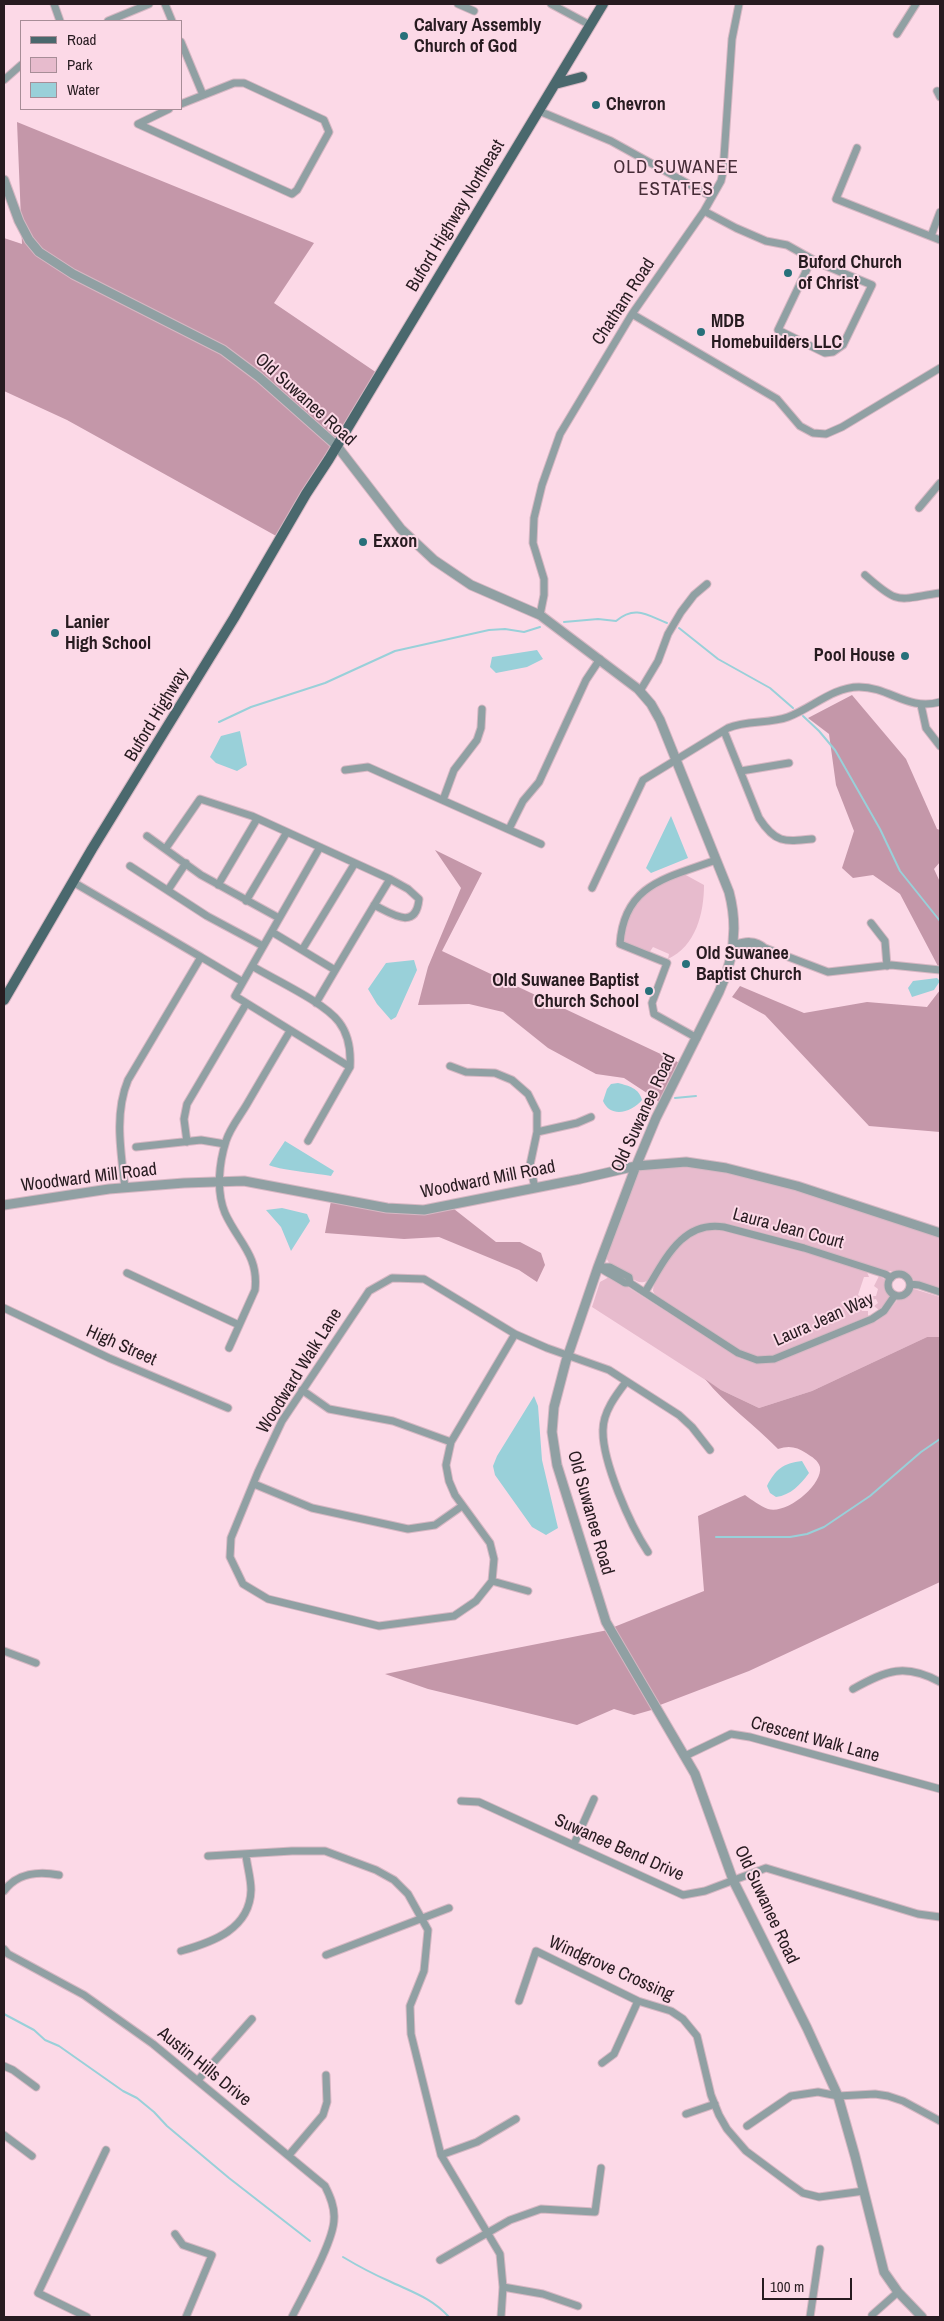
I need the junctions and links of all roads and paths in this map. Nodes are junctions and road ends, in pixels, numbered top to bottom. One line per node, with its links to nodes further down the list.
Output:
1 (54, 4): 10 (street)
2 (149, 4): 11 (street)
3 (165, 4): 12 (street)
4 (458, 4): 9 (street)
5 (551, 4): 13 (street)
6 (604, 4): 13 (main road, Buford Highway Northeast)
7 (739, 4): 26 (street, Chatham Road)
8 (916, 4): 14 (street)
9 (474, 11)
10 (60, 20)
11 (110, 20)
12 (172, 20)
13 (590, 25): 19 (main road, Buford Highway Northeast)
14 (898, 34)
15 (182, 44): 20 (street)
16 (20, 66): 18 (street)
17 (582, 77): 19 (main road)
18 (4, 80)
19 (555, 84): 23 (main road, Buford Highway Northeast)
20 (203, 95): 21 (street); 22 (street)
21 (182, 104)
22 (167, 110)
23 (539, 111): 26 (street); 34 (main road, Buford Highway Northeast)
24 (857, 148): 29 (street)
25 (4, 180): 34 (street, Old Suwanee Road)
26 (712, 197): 27 (street, Chatham Road)
27 (704, 210): 31 (street); 32 (street, Chatham Road)
28 (940, 212): 29 (street)
29 (931, 236): 30 (street)
30 (940, 240)
31 (808, 266)
32 (632, 314): 33 (street); 40 (street, Chatham Road)
33 (940, 368)
34 (337, 446): 40 (street, Old Suwanee Road); 66 (main road, Buford Highway)
35 (940, 483): 36 (street)
36 (919, 508)
37 (865, 575): 39 (street)
38 (707, 584): 42 (street)
39 (940, 593)
40 (540, 614): 41 (street, Old Suwanee Road)
41 (600, 659): 42 (street, Old Suwanee Road); 54 (street)
42 (640, 691): 48 (street, Old Suwanee Road)
43 (940, 702): 44 (street)
44 (921, 705): 46 (street); 47 (street)
45 (482, 709): 52 (street)
46 (724, 731): 48 (street); 51 (street)
47 (940, 746)
48 (677, 761): 61 (street, Old Suwanee Road); 68 (street)
49 (789, 763): 51 (street)
50 (345, 770): 52 (street)
51 (742, 771): 57 (street)
52 (443, 800): 54 (street)
53 (257, 818): 55 (street); 60 (street); 67 (street)
54 (509, 830): 58 (street)
55 (287, 832): 59 (street); 70 (street)
56 (147, 836): 60 (street)
57 (812, 839)
58 (541, 844)
59 (320, 847): 63 (street); 72 (street)
60 (166, 848): 62 (street)
61 (716, 860): 75 (street, Old Suwanee Road); 88 (street)
62 (186, 863): 67 (street); 69 (street)
63 (355, 863): 65 (street); 77 (street)
64 (130, 866): 69 (street)
65 (390, 879): 71 (street); 71 (street)
66 (73, 882): 78 (street); 84 (main road, Buford Highway)
67 (218, 885): 70 (street)
68 (592, 888)
69 (168, 890): 76 (street)
70 (246, 901): 72 (street)
71 (374, 906): 81 (street)
72 (279, 918): 74 (street)
73 (871, 923): 80 (street)
74 (272, 932): 76 (street); 77 (street)
75 (733, 945): 80 (street); 88 (street, Old Suwanee Road)
76 (264, 946): 79 (street)
77 (302, 950): 81 (street)
78 (201, 957): 83 (street); 99 (street)
79 (252, 966): 83 (street); 85 (street)
80 (887, 966): 82 (street)
81 (335, 970): 85 (street)
82 (940, 970)
83 (243, 982): 86 (street)
84 (4, 1000)
85 (316, 1003): 90 (street)
86 (246, 1004): 87 (street); 94 (street)
87 (290, 1031): 90 (street); 95 (street)
88 (697, 1038): 97 (street, Old Suwanee Road)
89 (450, 1066): 92 (street)
90 (350, 1067): 93 (street)
91 (592, 1117): 92 (street)
92 (537, 1132): 100 (street)
93 (308, 1141)
94 (187, 1142): 95 (street); 96 (street)
95 (225, 1144): 98 (street)
96 (136, 1147)
97 (636, 1166): 100 (street, Woodward Mill Road); 102 (street, Woodward Mill Road); 103 (street, Old Suwanee Road)
98 (220, 1182): 99 (street, Woodward Mill Road); 100 (street, Woodward Mill Road); 111 (street)
99 (125, 1188): 101 (street, Woodward Mill Road)
100 (535, 1188)
101 (4, 1205)
102 (940, 1233)
103 (598, 1267): 107 (street, Laura Jean Way); 114 (street, Old Suwanee Road)
104 (127, 1273): 111 (street)
105 (891, 1278): 106 (street, Laura Jean Court); 107 (street, Laura Jean Court); 109 (street)
106 (910, 1284): 108 (street, Laura Jean Court); 109 (street)
107 (645, 1292): 109 (street, Laura Jean Way)
108 (940, 1292)
109 (895, 1295)
110 (4, 1308): 117 (street, High Street)
111 (239, 1325): 113 (street)
112 (515, 1334): 114 (street, Woodward Walk Lane); 116 (street, Woodward Walk Lane); 118 (street)
113 (229, 1348)
114 (568, 1354): 115 (street, Woodward Walk Lane); 129 (street, Old Suwanee Road)
115 (626, 1382): 119 (street, Woodward Walk Lane); 122 (street)
116 (302, 1390): 118 (street); 120 (street, Woodward Walk Lane)
117 (228, 1408)
118 (451, 1442): 121 (street)
119 (710, 1450)
120 (254, 1484): 121 (street); 123 (street, Woodward Walk Lane)
121 (462, 1506): 123 (street)
122 (648, 1552)
123 (492, 1581): 124 (street)
124 (528, 1592)
125 (4, 1651): 126 (street)
126 (36, 1663)
127 (940, 1682): 128 (street)
128 (853, 1689)
129 (686, 1756): 130 (street, Crescent Walk Lane); 137 (street, Old Suwanee Road)
130 (940, 1789)
131 (594, 1799): 133 (street)
132 (461, 1801): 133 (street, Suwanee Bend Drive)
133 (574, 1844): 137 (street, Suwanee Bend Drive)
134 (246, 1855): 135 (street); 141 (street); 143 (street)
135 (208, 1856)
136 (59, 1875): 138 (street)
137 (733, 1880): 140 (street, Suwanee Bend Drive); 153 (street, Old Suwanee Road)
138 (4, 1891)
139 (449, 1908): 141 (street)
140 (940, 1917)
141 (422, 1918): 144 (street); 161 (street)
142 (4, 1949): 151 (street, Austin Hills Drive)
143 (181, 1950)
144 (326, 1955)
145 (519, 2001): 146 (street, Windgrove Crossing)
146 (638, 2001): 148 (street); 154 (street, Windgrove Crossing)
147 (252, 2019): 151 (street)
148 (602, 2063)
149 (4, 2066): 152 (street)
150 (326, 2075): 163 (street)
151 (198, 2080): 163 (street, Austin Hills Drive)
152 (36, 2087)
153 (838, 2096): 157 (street); 158 (street); 165 (street, Old Suwanee Road)
154 (715, 2104): 155 (street); 165 (street, Windgrove Crossing)
155 (686, 2114)
156 (516, 2119): 161 (street)
157 (940, 2120)
158 (747, 2126)
159 (4, 2135): 162 (street)
160 (106, 2150): 175 (street)
161 (441, 2155): 167 (street)
162 (32, 2156)
163 (289, 2156): 177 (street, Austin Hills Drive)
164 (602, 2168): 167 (street)
165 (864, 2191): 171 (street, Old Suwanee Road)
166 (175, 2234): 176 (street)
167 (488, 2234): 169 (street); 170 (street)
168 (820, 2249): 178 (street)
169 (440, 2260)
170 (503, 2287): 172 (street); 173 (street)
171 (898, 2292): 174 (street); 179 (street, Old Suwanee Road)
172 (578, 2306)
173 (501, 2314)
174 (872, 2315)
175 (87, 2317)
176 (186, 2317)
177 (292, 2317)
178 (810, 2317)
179 (922, 2317)

